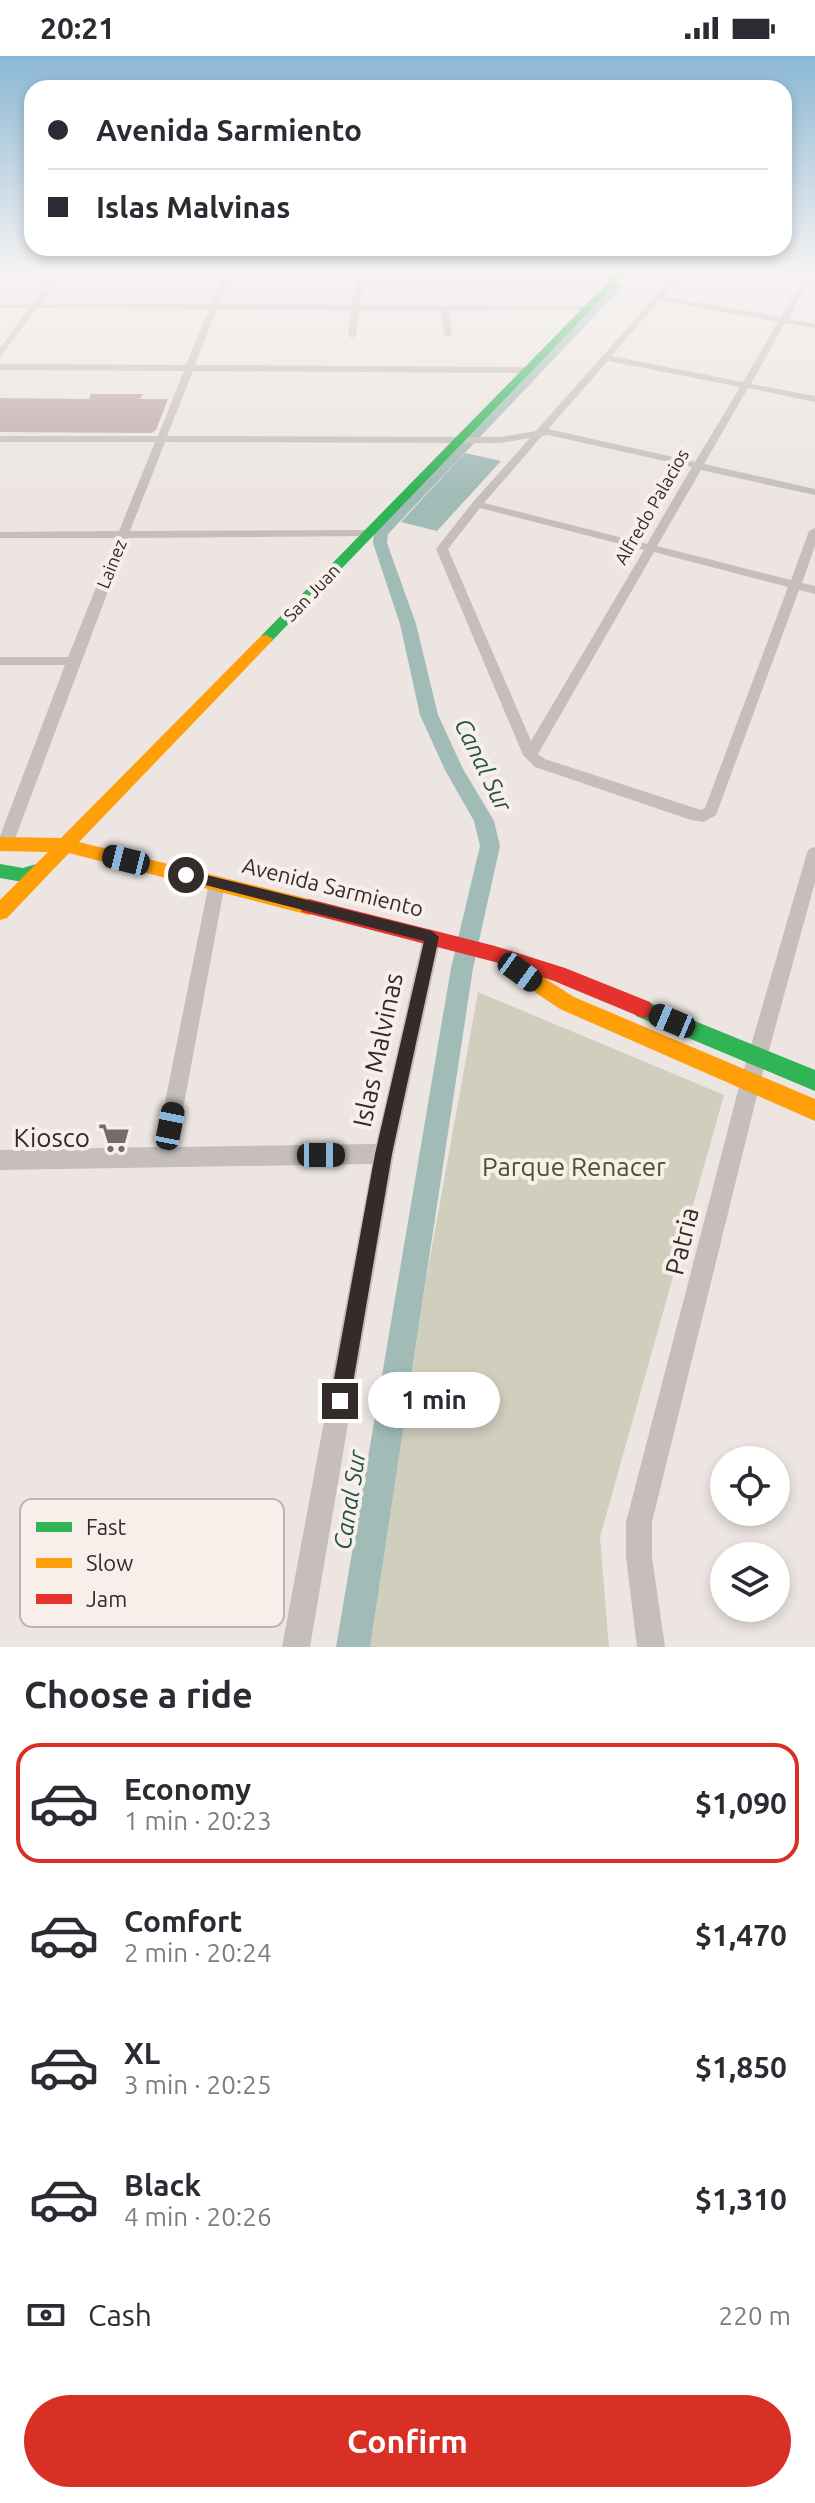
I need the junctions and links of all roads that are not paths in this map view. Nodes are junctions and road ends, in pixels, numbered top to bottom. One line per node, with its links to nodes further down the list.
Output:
1 (199, 346): 7 (street, Lainez)
2 (546, 346): 8 (street, San Juan)
3 (617, 346): 5 (street)
4 (767, 346): 9 (street, Alfredo Palacios)
5 (607, 358): 9 (street); 11 (street)
6 (0, 367): 7 (street)
7 (190, 368): 8 (street); 13 (street, Lainez)
8 (527, 370): 15 (street, San Juan)
9 (744, 385): 10 (street); 17 (street, Alfredo Palacios)
10 (815, 399)
11 (541, 432): 14 (street); 16 (street); 17 (street)
12 (0, 439): 13 (street)
13 (161, 440): 15 (street); 23 (street, Lainez)
14 (505, 440): 15 (street); 16 (street)
15 (457, 441): 21 (street, San Juan)
16 (526, 449): 19 (street)
17 (698, 466): 18 (street); 24 (street, Alfredo Palacios)
18 (815, 492)
19 (477, 504): 24 (street); 29 (street)
20 (815, 531): 25 (street)
21 (370, 533): 23 (street); 30 (street, San Juan)
22 (0, 535): 23 (street)
23 (123, 535): 28 (street, Lainez)
24 (648, 548): 25 (street); 29 (street, Alfredo Palacios)
25 (794, 586): 26 (street); 29 (street)
26 (815, 590)
27 (0, 661): 28 (street)
28 (73, 661): 31 (street, Lainez)
29 (530, 755)
30 (65, 845): 31 (street, Avenida Sarmiento); 33 (street, San Juan); 35 (street, Avenida Sarmiento)
31 (2, 848)
32 (815, 853): 39 (street, Patria)
33 (40, 870): 34 (street); 36 (street, San Juan)
34 (0, 871)
35 (217, 883): 37 (street, Avenida Sarmiento); 44 (street)
36 (0, 912)
37 (438, 938): 38 (street, Avenida Sarmiento); 43 (street, Islas Malvinas)
38 (495, 954): 39 (street, Avenida Sarmiento); 41 (street, Avenida Sarmiento)
39 (757, 1057): 40 (street, Avenida Sarmiento); 41 (street, Patria)
40 (815, 1081)
41 (750, 1083): 42 (street, Avenida Sarmiento); 47 (street, Patria)
42 (815, 1110)
43 (384, 1154): 44 (street); 46 (street, Islas Malvinas)
44 (164, 1157): 45 (street)
45 (0, 1160)
46 (296, 1647)
47 (651, 1647)

